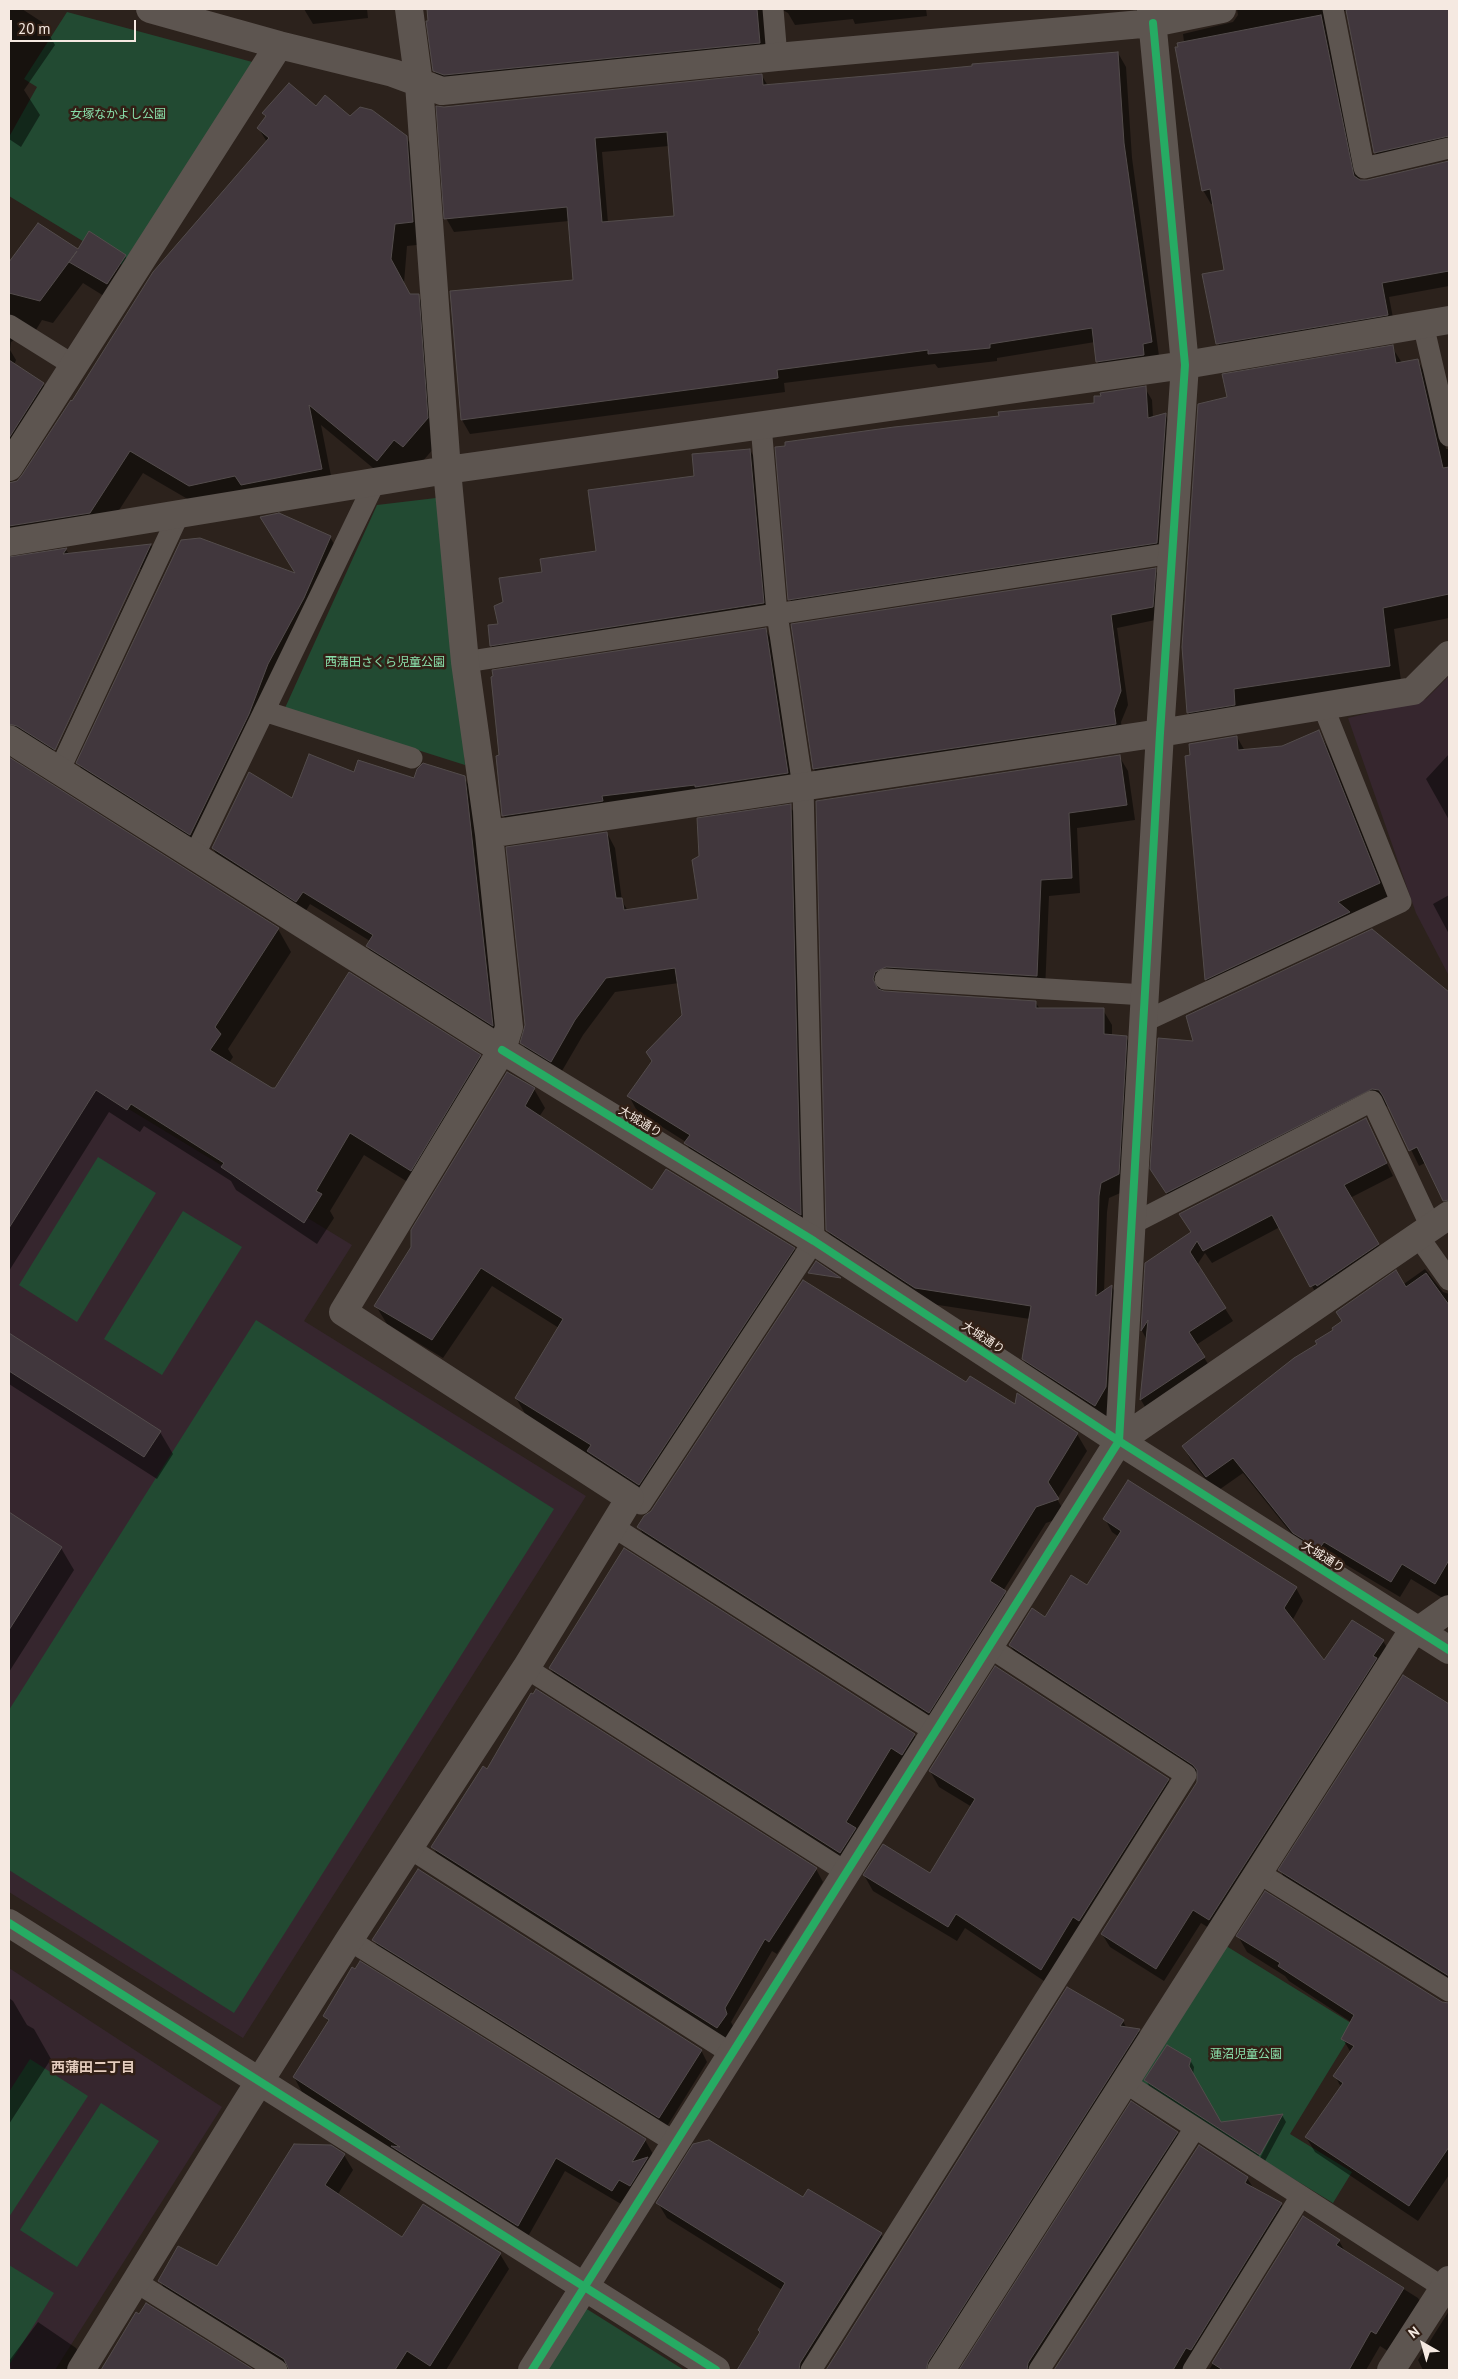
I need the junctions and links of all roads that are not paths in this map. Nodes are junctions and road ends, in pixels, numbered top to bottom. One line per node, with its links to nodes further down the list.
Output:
1 (150, 9): 7 (street)
2 (410, 9): 9 (street)
3 (773, 9): 8 (lane)
4 (1222, 9): 6 (street)
5 (1333, 9): 10 (lane)
6 (1152, 16): 8 (street); 14 (street)
7 (279, 45): 9 (street); 13 (street)
8 (777, 57): 9 (street)
9 (419, 84): 18 (street)
10 (1449, 148)
11 (1436, 322): 14 (street); 16 (lane)
12 (9, 325): 13 (lane)
13 (74, 365): 17 (street)
14 (1185, 365): 15 (street); 22 (street)
15 (760, 425): 18 (street); 23 (lane)
16 (1449, 436)
17 (9, 467)
18 (447, 470): 19 (street); 25 (street)
19 (375, 482): 20 (street); 27 (lane)
20 (179, 514): 21 (street); 31 (lane)
21 (9, 542)
22 (1172, 553): 23 (lane); 28 (street)
23 (777, 614): 25 (lane); 32 (lane)
24 (1449, 655): 26 (street)
25 (465, 662): 33 (street)
26 (1323, 706): 28 (street); 37 (lane)
27 (264, 711): 30 (lane); 34 (lane)
28 (1160, 733): 32 (street); 36 (street)
29 (9, 739): 31 (street, 大城通り)
30 (412, 758)
31 (59, 771): 34 (street, 大城通り)
32 (803, 787): 33 (street); 41 (lane)
33 (489, 834): 38 (street)
34 (194, 856): 38 (street, 大城通り)
35 (886, 979): 36 (lane)
36 (1145, 994): 37 (street)
37 (1143, 1022): 39 (street)
38 (502, 1050): 41 (street, 大城通り); 44 (street)
39 (1132, 1224): 40 (lane); 43 (street)
40 (1433, 1226): 42 (lane); 43 (street)
41 (814, 1242): 43 (street, 大城通り); 44 (lane)
42 (1449, 1280)
43 (1119, 1441): 47 (street, 大城通り); 48 (street)
44 (630, 1498): 45 (street)
45 (612, 1526): 50 (street); 51 (lane)
46 (1449, 1609): 47 (street)
47 (1418, 1630): 49 (street, 大城通り); 54 (street)
48 (988, 1647): 51 (street); 71 (lane)
49 (1449, 1650)
50 (526, 1668): 52 (street); 53 (lane)
51 (934, 1731): 53 (street)
52 (408, 1848): 56 (street); 58 (lane)
53 (846, 1872): 58 (street)
54 (1258, 1873): 57 (lane); 60 (street)
55 (9, 1923): 59 (street)
56 (349, 1940): 59 (street); 62 (lane)
57 (1449, 1991)
58 (732, 2054): 62 (street)
59 (260, 2081): 64 (street); 66 (street)
60 (1124, 2082): 61 (lane); 72 (street)
61 (1195, 2128): 63 (lane); 73 (lane)
62 (676, 2143): 66 (street)
63 (1302, 2196): 65 (lane); 74 (lane)
64 (136, 2282): 67 (street); 68 (lane)
65 (1446, 2284): 75 (street)
66 (585, 2288): 69 (street); 70 (street)
67 (80, 2370)
68 (277, 2370)
69 (532, 2370)
70 (716, 2370)
71 (811, 2370)
72 (941, 2370)
73 (1039, 2370)
74 (1193, 2370)
75 (1391, 2370)

